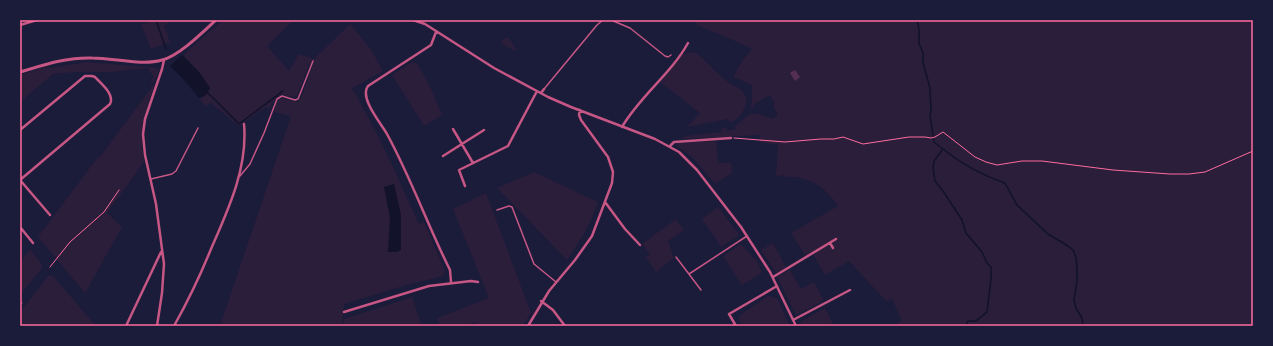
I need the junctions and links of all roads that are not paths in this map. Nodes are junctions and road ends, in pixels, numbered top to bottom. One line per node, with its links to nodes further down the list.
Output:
1 (37, 20): 7 (street)
2 (216, 20): 12 (street)
3 (412, 20): 6 (street)
4 (603, 20): 15 (lane)
5 (611, 20): 11 (lane)
6 (418, 21): 9 (street)
7 (25, 22): 8 (street)
8 (20, 25)
9 (436, 32): 16 (street); 48 (street)
10 (688, 43): 20 (street)
11 (671, 55)
12 (164, 60): 14 (street); 31 (street)
13 (313, 61): 30 (lane)
14 (20, 72)
15 (544, 89): 17 (street)
16 (537, 91): 17 (street); 29 (street)
17 (541, 93): 18 (street)
18 (580, 110): 20 (street); 34 (street)
19 (244, 124): 30 (street)
20 (622, 127): 27 (street)
21 (198, 128): 31 (lane)
22 (20, 130): 32 (street)
23 (453, 130): 26 (street)
24 (484, 130): 26 (street)
25 (731, 138): 27 (street)
26 (462, 144): 28 (street); 29 (street)
27 (670, 146): 38 (street)
28 (443, 156)
29 (473, 163): 33 (street)
30 (239, 177): 59 (street)
31 (151, 179): 44 (street)
32 (20, 180): 36 (street)
33 (464, 186)
34 (605, 202): 42 (street); 50 (street)
35 (497, 210): 50 (lane)
36 (50, 215)
37 (20, 227): 40 (street)
38 (747, 236): 46 (lane); 47 (street)
39 (836, 239): 41 (street)
40 (33, 243)
41 (830, 243): 43 (street); 47 (street)
42 (640, 245)
43 (833, 248)
44 (162, 251): 57 (street); 58 (street)
45 (676, 257): 46 (lane)
46 (689, 274): 52 (lane)
47 (772, 278): 51 (street)
48 (452, 282): 49 (street); 55 (street)
49 (478, 282)
50 (556, 282): 54 (street)
51 (776, 286): 56 (street); 62 (street)
52 (701, 290)
53 (850, 290): 56 (street)
54 (541, 301): 60 (street); 61 (street)
55 (344, 312)
56 (793, 320): 63 (street)
57 (126, 326)
58 (157, 326)
59 (174, 326)
60 (528, 326)
61 (565, 326)
62 (736, 326)
63 (796, 326)

